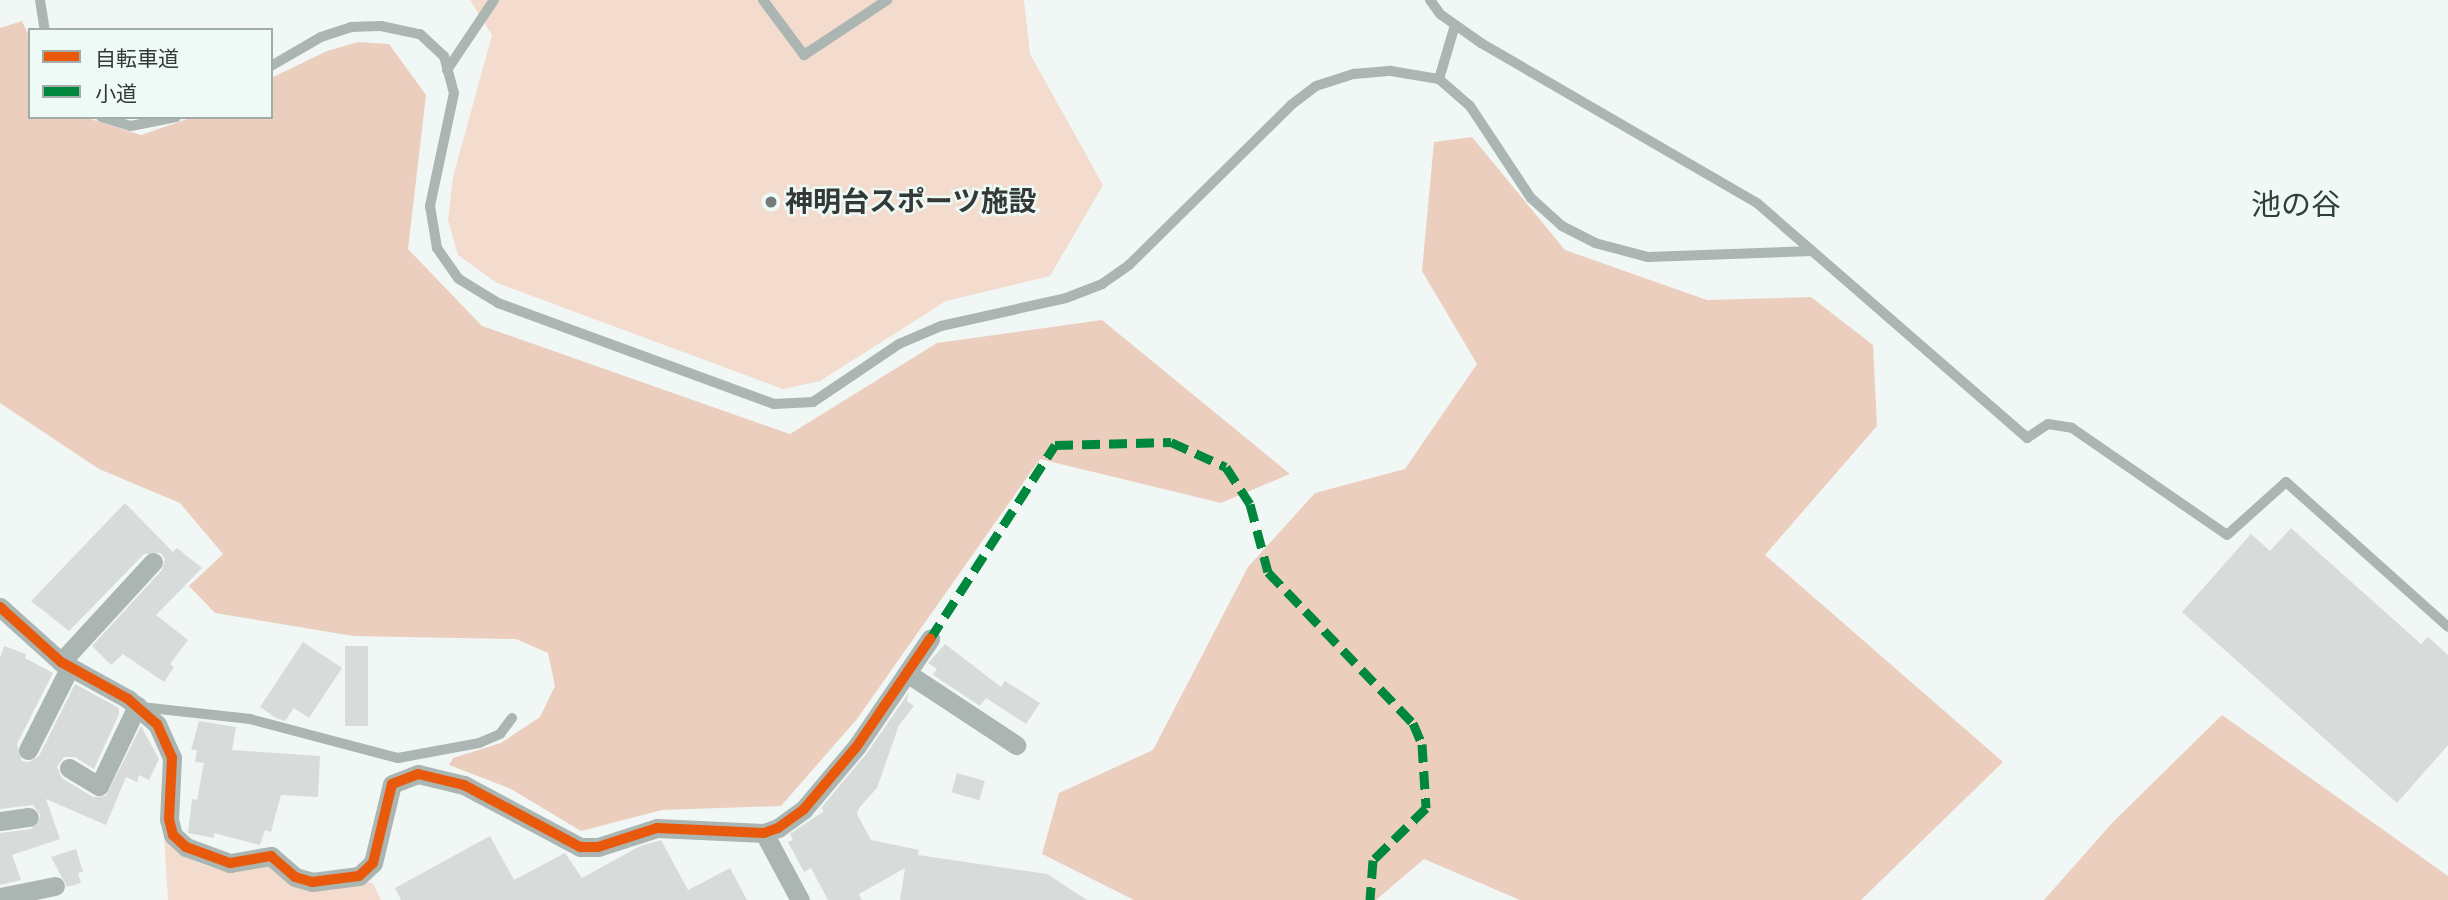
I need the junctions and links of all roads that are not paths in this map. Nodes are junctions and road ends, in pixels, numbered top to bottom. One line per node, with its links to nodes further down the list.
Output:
1 (40, 0): 7 (lane)
2 (494, 0): 9 (lane)
3 (763, 0): 4 (lane)
4 (887, 0)
5 (1430, 0): 6 (lane)
6 (1455, 24): 10 (lane); 13 (lane)
7 (45, 28)
8 (273, 65): 9 (lane)
9 (447, 70): 10 (lane)
10 (1438, 79): 13 (lane)
11 (108, 119): 12 (lane)
12 (166, 119)
13 (1812, 251): 16 (lane)
14 (153, 562): 18 (street)
15 (3, 618): 18 (street)
16 (2448, 627)
17 (930, 639): 19 (street)
18 (65, 665): 20 (street); 23 (street)
19 (906, 673): 22 (street); 27 (street)
20 (137, 706): 21 (lane); 24 (street); 27 (street)
21 (512, 718)
22 (1016, 745)
23 (29, 750)
24 (69, 768)
25 (29, 817): 26 (street)
26 (0, 821)
27 (764, 833): 30 (street)
28 (55, 886): 29 (street)
29 (0, 897)
30 (800, 900)

